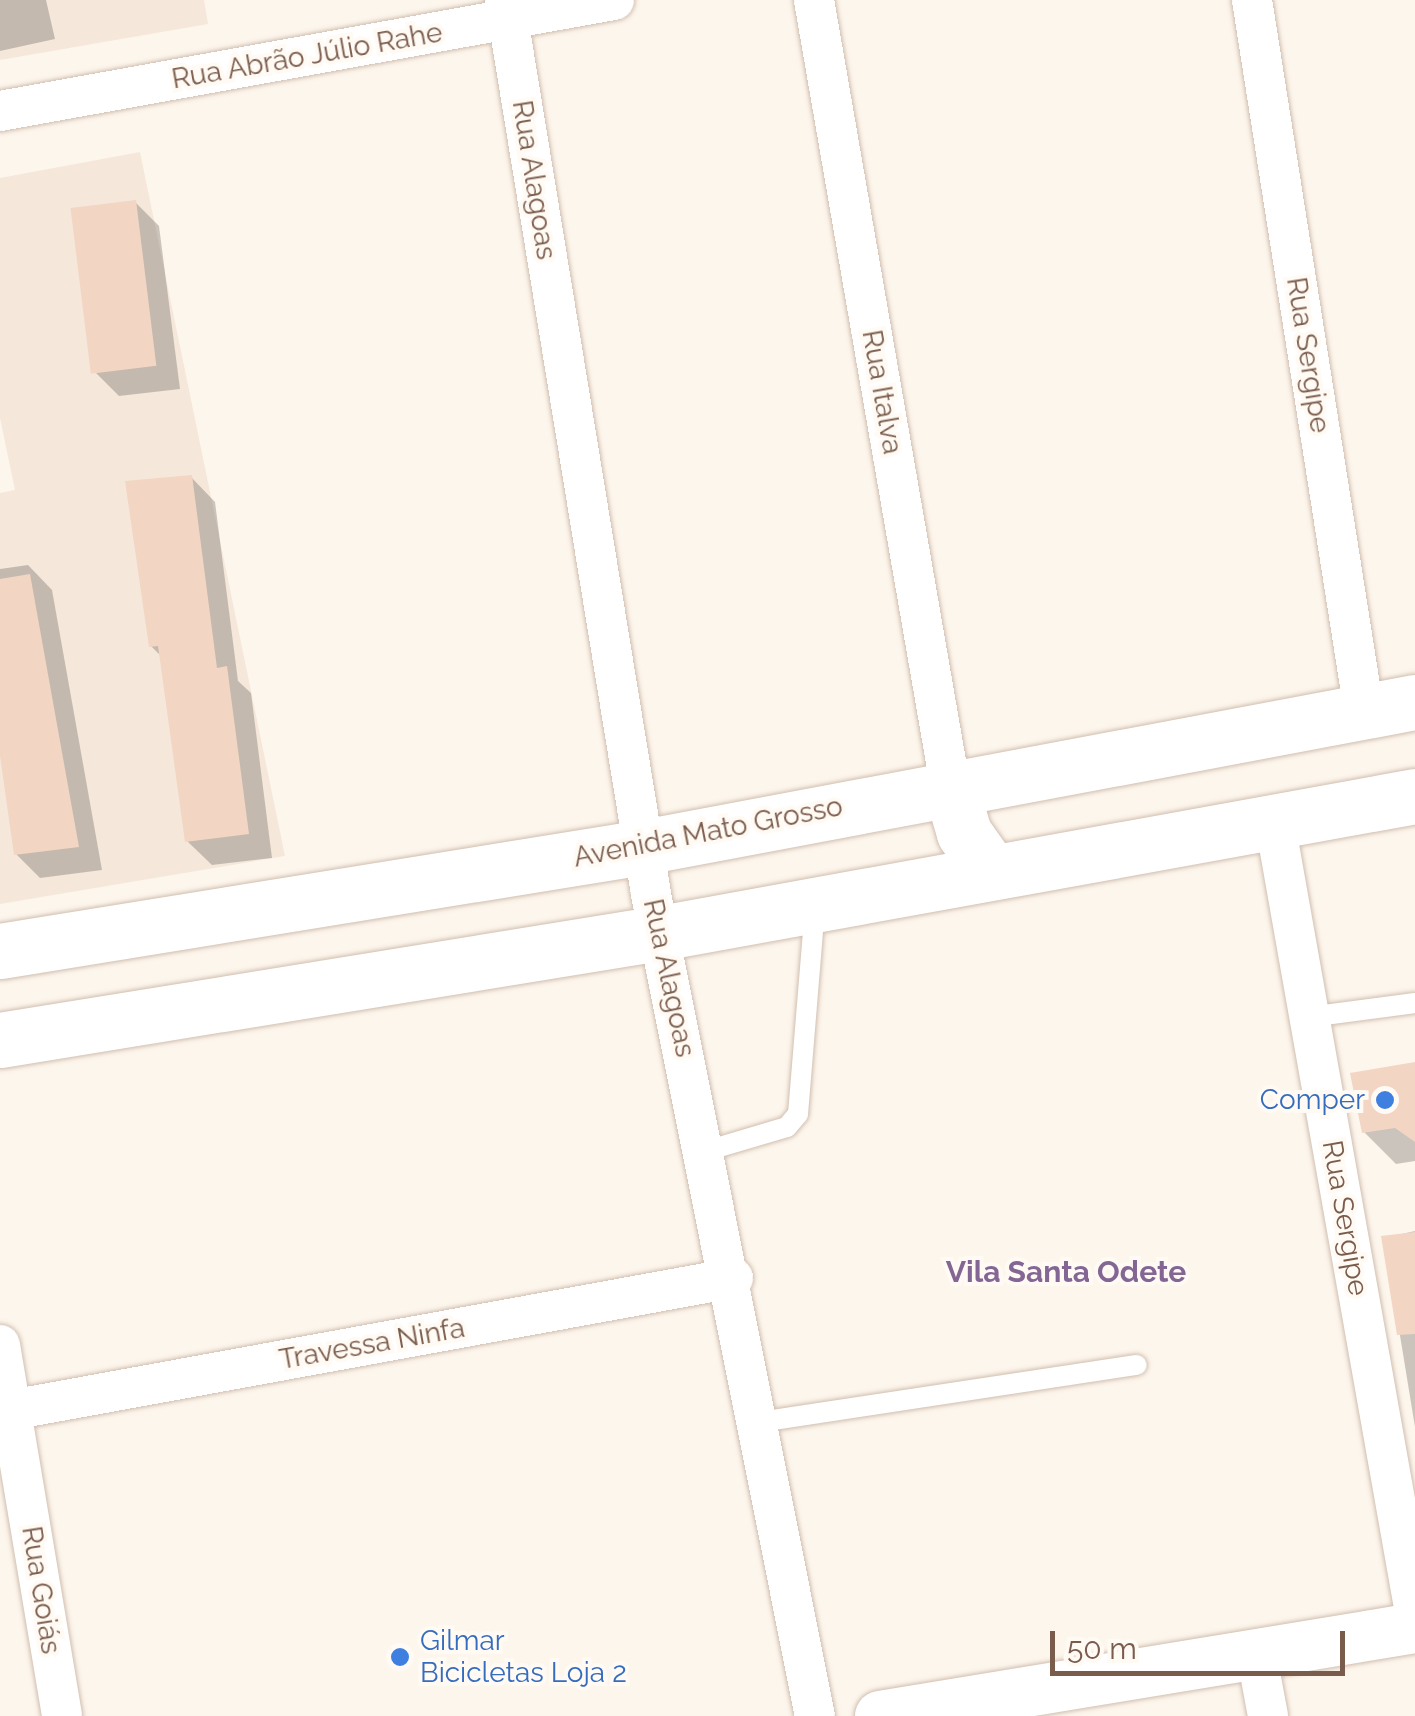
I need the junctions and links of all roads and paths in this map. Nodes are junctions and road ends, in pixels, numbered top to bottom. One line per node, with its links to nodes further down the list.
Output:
1 (614, 0): 4 (street, Rua Abrão Júlio Rahe)
2 (814, 0): 7 (street, Rua Italva)
3 (1252, 0): 6 (street, Rua Sergipe)
4 (506, 10): 5 (street, Rua Abrão Júlio Rahe); 10 (street, Rua Alagoas)
5 (0, 111)
6 (1389, 706): 7 (main road, Avenida Mato Grosso)
7 (950, 785): 10 (main road, Avenida Mato Grosso); 11 (main road)
8 (1415, 796): 9 (main road)
9 (1274, 822): 11 (main road); 16 (street, Rua Sergipe)
10 (643, 847): 13 (street, Rua Alagoas); 14 (main road, Avenida Mato Grosso)
11 (991, 872): 12 (main road)
12 (815, 904): 13 (main road); 18 (lane)
13 (660, 933): 17 (main road); 18 (street, Rua Alagoas)
14 (0, 951)
15 (1415, 1002): 16 (lane)
16 (1309, 1017): 24 (street, Rua Sergipe)
17 (0, 1040)
18 (706, 1151): 19 (street, Rua Alagoas)
19 (732, 1278): 22 (street, Travessa Ninfa); 23 (street, Rua Alagoas)
20 (0, 1345): 22 (street, Rua Goiás)
21 (1137, 1365): 23 (lane)
22 (11, 1410): 27 (street, Rua Goiás)
23 (754, 1423): 28 (street, Rua Alagoas)
24 (1415, 1613)
25 (1415, 1628): 26 (street)
26 (1257, 1657): 29 (street); 30 (street)
27 (62, 1716)
28 (815, 1716)
29 (880, 1716)
30 (1268, 1716)

